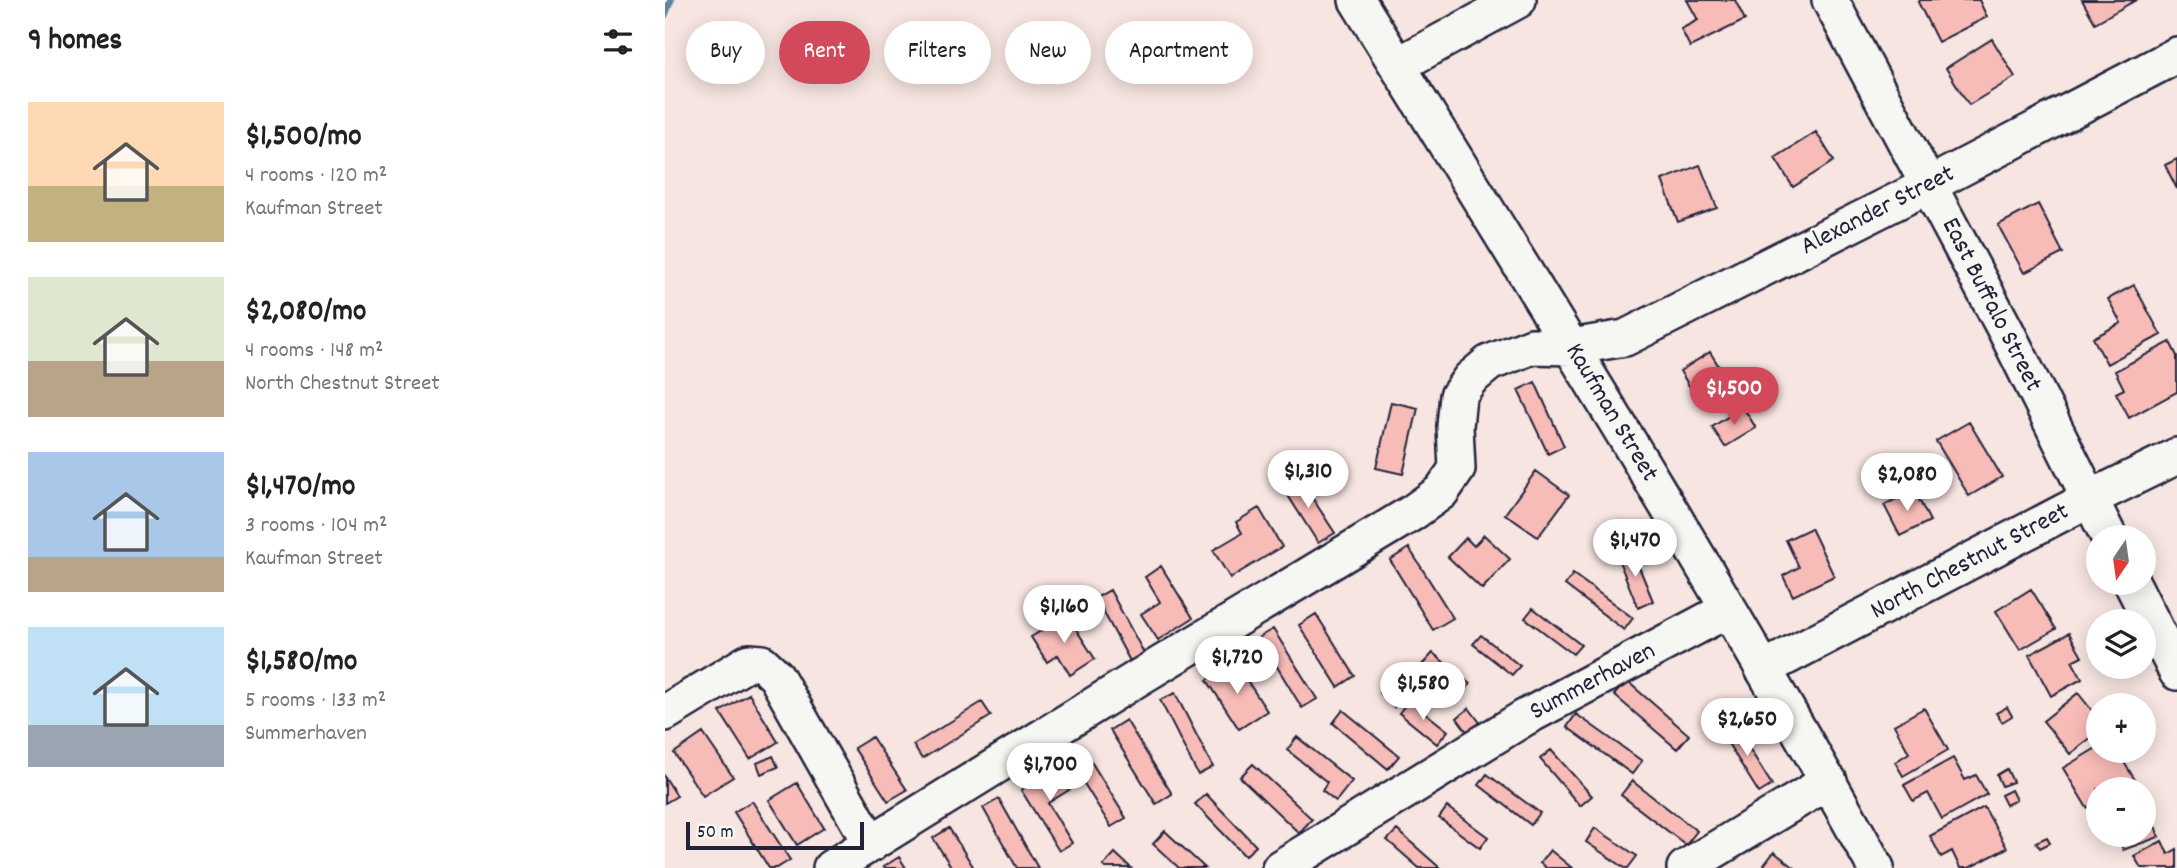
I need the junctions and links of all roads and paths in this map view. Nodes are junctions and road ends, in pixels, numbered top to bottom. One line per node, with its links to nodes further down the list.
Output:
1 (1357, 0): 5 (street, Kaufman Street)
2 (1518, 0): 5 (street)
3 (1830, 0): 6 (street, East Buffalo Street)
4 (2177, 55): 6 (street, Alexander Street)
5 (1398, 65): 7 (street, Kaufman Street)
6 (1929, 185): 7 (street, Alexander Street); 9 (street, East Buffalo Street)
7 (1571, 347): 12 (street, Kaufman Street); 17 (street, Alexander Street)
8 (2177, 456): 9 (street, North Chestnut Street)
9 (2089, 499): 10 (street, East Buffalo Street); 13 (street, North Chestnut Street)
10 (2103, 525)
11 (2138, 595): 14 (street)
12 (1729, 610): 13 (street, Kaufman Street); 19 (street, Summerhaven)
13 (1763, 669): 16 (street, Kaufman Street)
14 (2177, 672)
15 (665, 713): 17 (street)
16 (1829, 781): 20 (street); 21 (street, Kaufman Street)
17 (871, 844): 18 (street, Alexander Street)
18 (831, 868)
19 (1280, 868)
20 (1685, 868)
21 (1877, 868)

